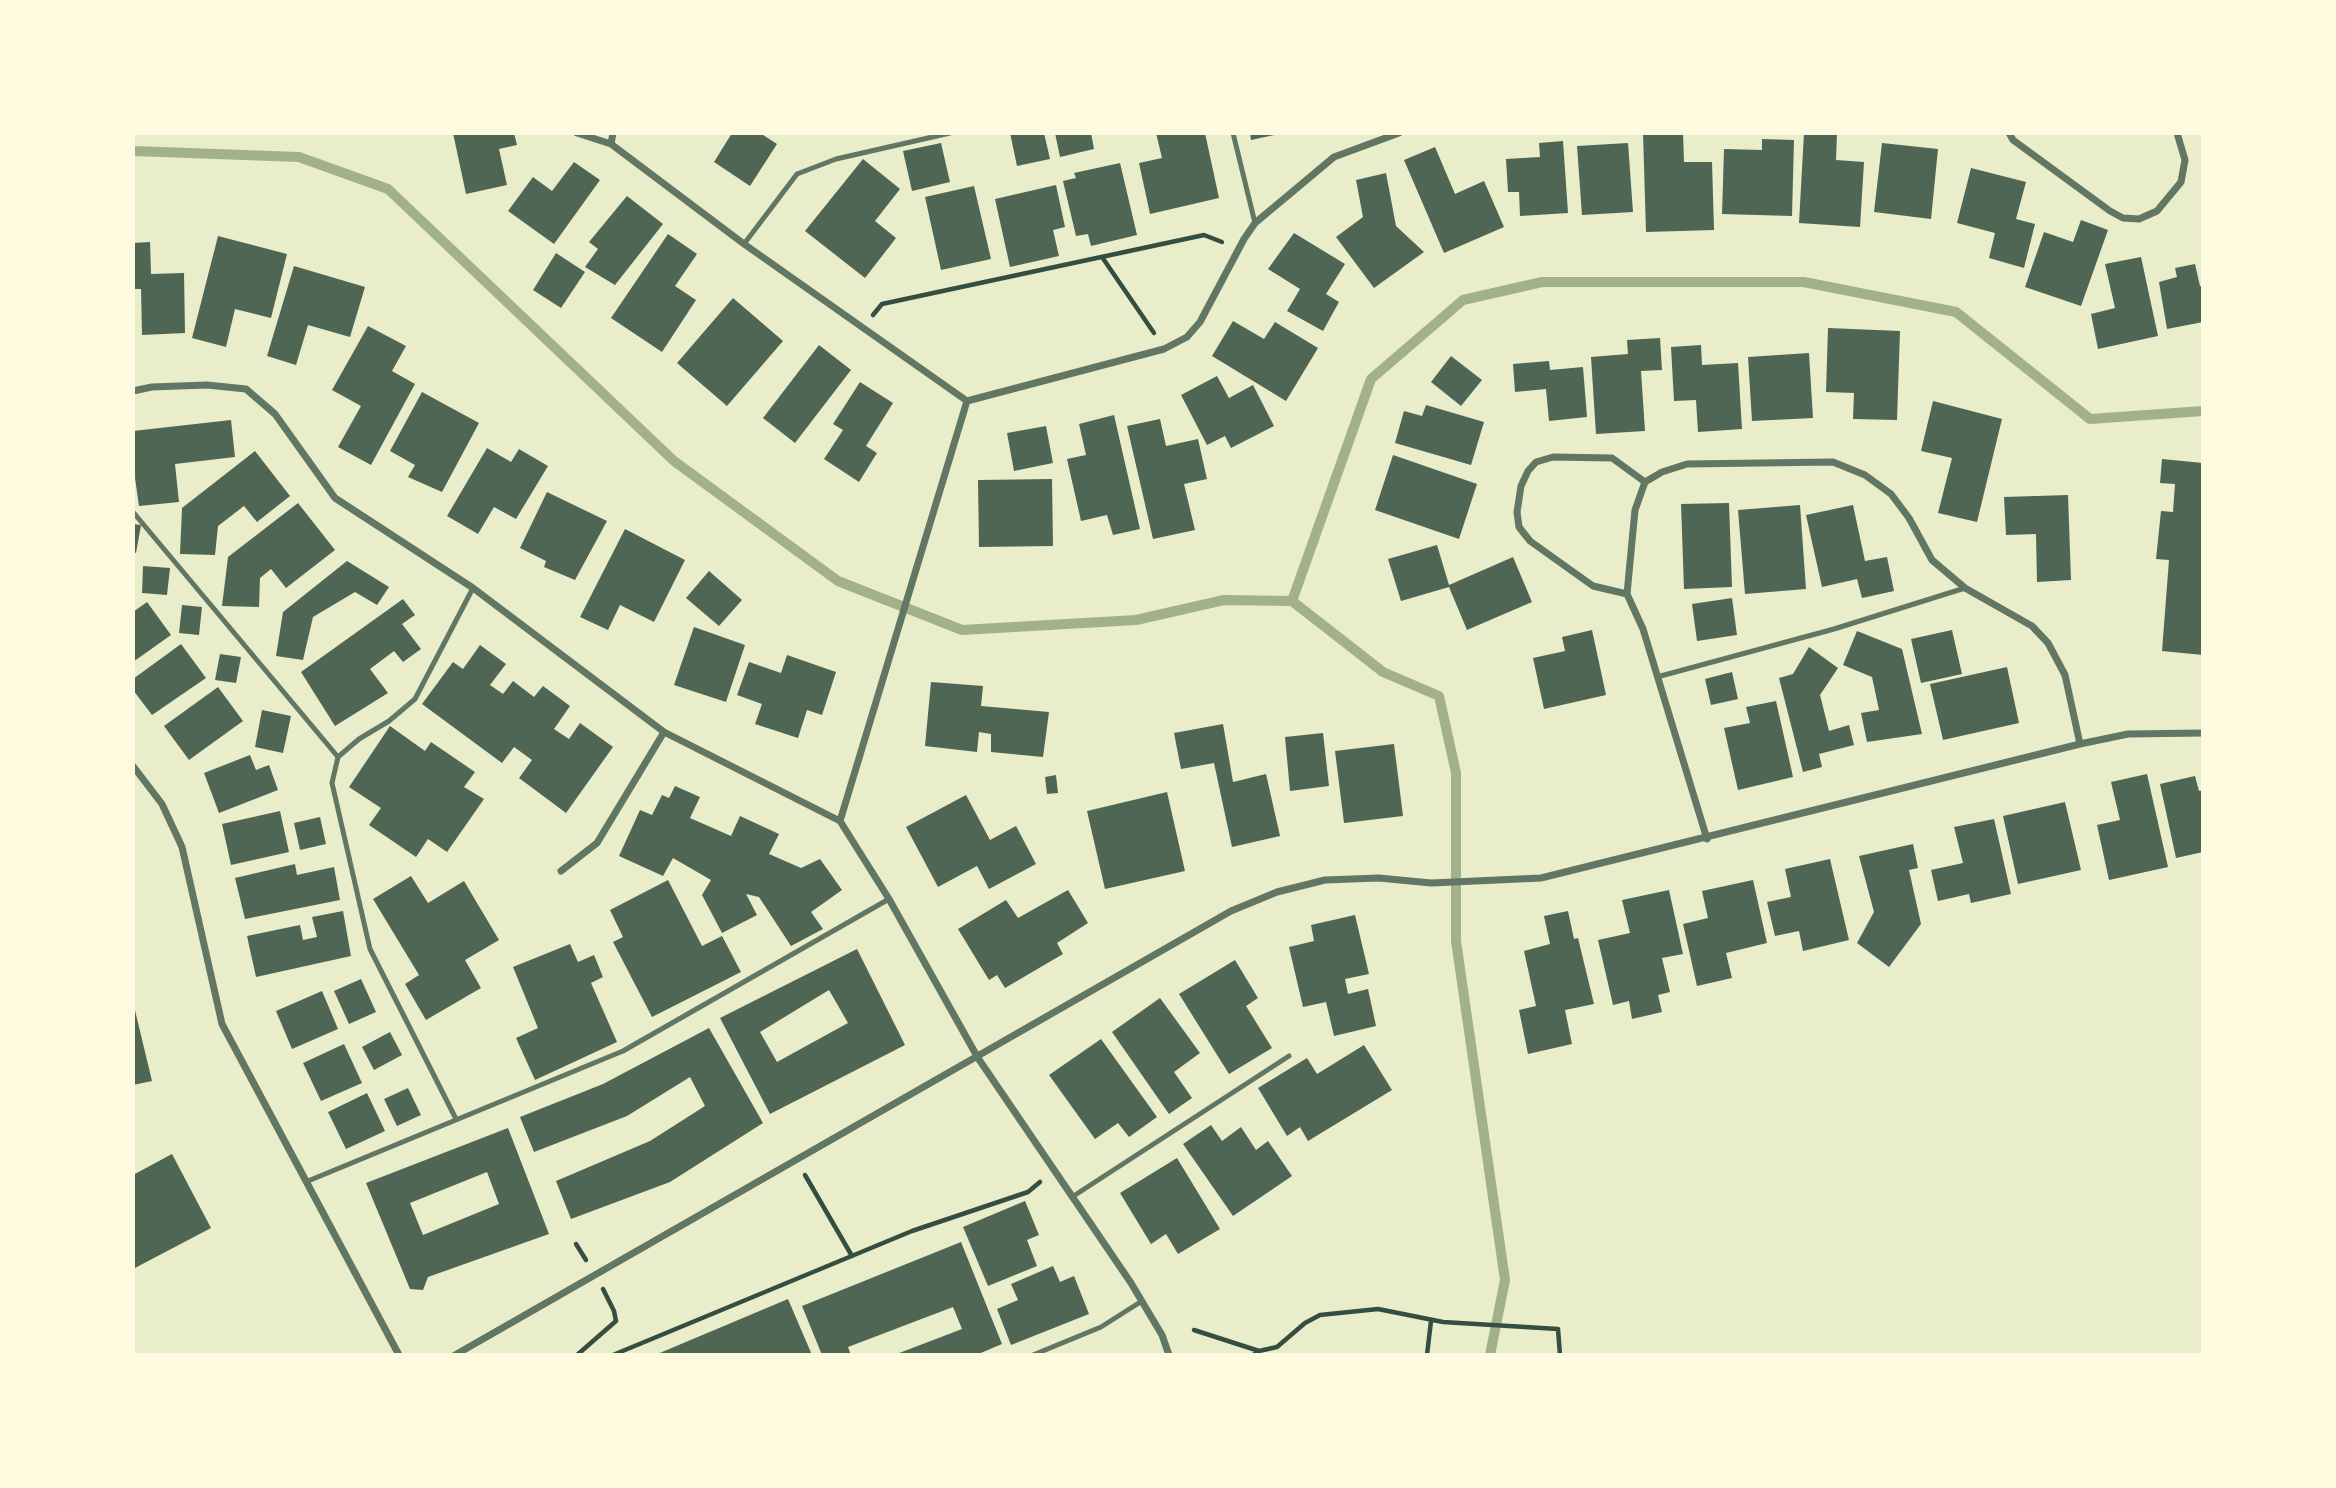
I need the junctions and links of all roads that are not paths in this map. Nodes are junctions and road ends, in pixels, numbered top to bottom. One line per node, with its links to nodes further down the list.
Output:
1 (577, 133): 8 (street)
2 (613, 133): 8 (street)
3 (950, 133): 10 (lane)
4 (1233, 133): 9 (lane)
5 (1399, 133): 9 (street)
6 (2009, 133): 7 (street)
7 (2177, 133)
8 (611, 144): 10 (street)
9 (1255, 223): 12 (street)
10 (744, 244): 12 (street)
11 (133, 391): 15 (street)
12 (967, 401): 24 (street)
13 (1645, 482): 16 (street); 17 (street); 17 (street)
14 (133, 512): 22 (lane)
15 (473, 588): 19 (street); 22 (lane)
16 (1965, 588): 18 (lane); 21 (street)
17 (1627, 594): 18 (street)
18 (1657, 677): 25 (street)
19 (664, 732): 24 (street); 26 (street)
20 (2203, 733): 21 (street)
21 (2080, 744): 25 (street)
22 (338, 757): 30 (lane)
23 (133, 766): 31 (street)
24 (840, 821): 27 (street)
25 (1707, 839): 29 (street)
26 (561, 871)
27 (889, 899): 29 (street); 30 (lane)
28 (1289, 1056): 32 (lane)
29 (978, 1058): 32 (street); 35 (street)
30 (456, 1119): 31 (lane)
31 (308, 1181): 34 (street)
32 (1072, 1197): 33 (street)
33 (1142, 1301): 36 (lane); 37 (street)
34 (399, 1355)
35 (455, 1355)
36 (1033, 1355)
37 (1169, 1355)

